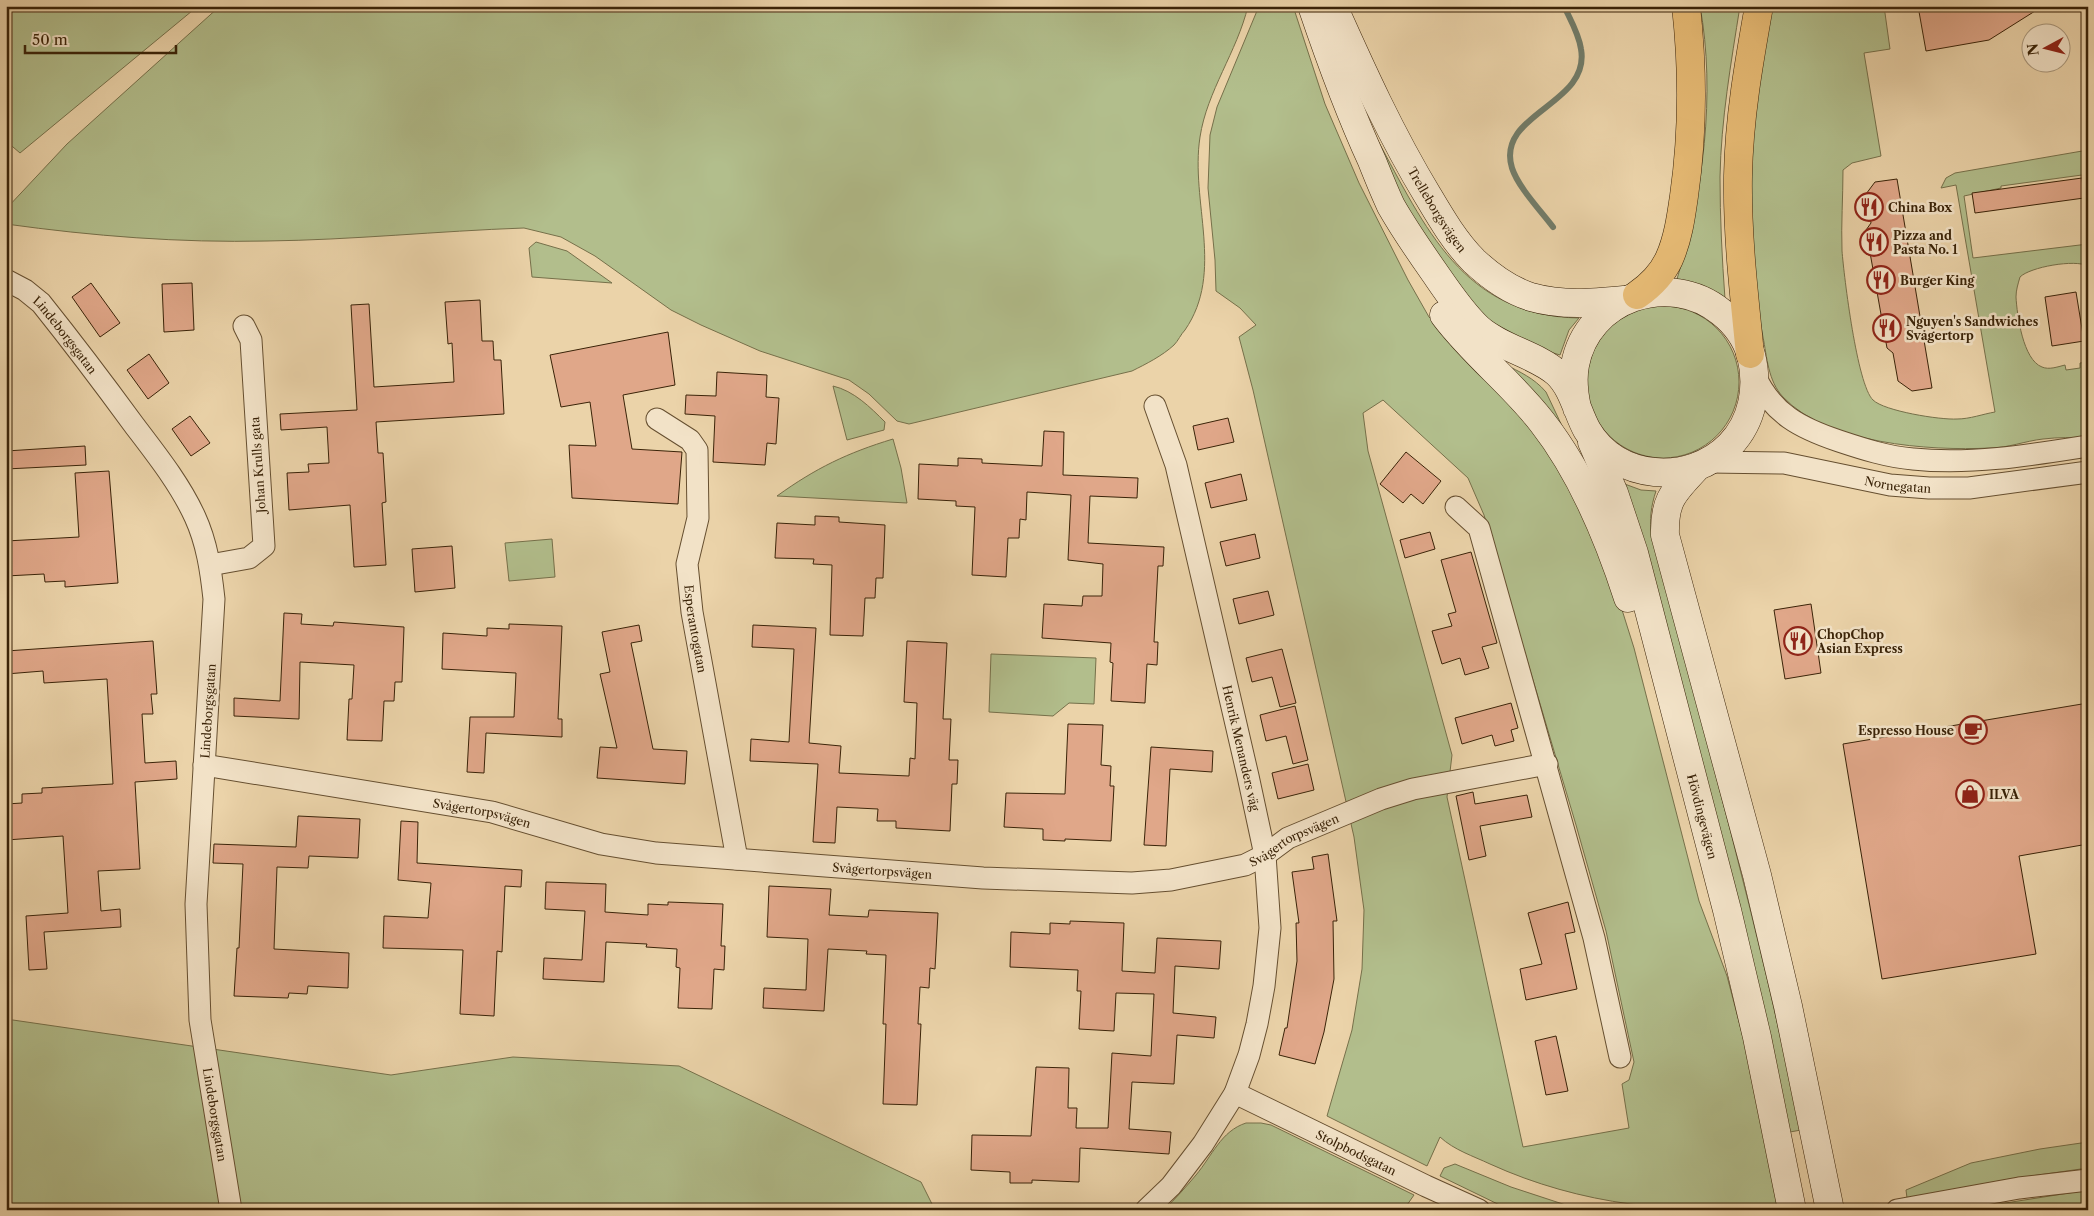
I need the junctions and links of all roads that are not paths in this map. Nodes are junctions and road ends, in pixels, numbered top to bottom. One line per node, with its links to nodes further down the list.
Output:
1 (1312, 6): 5 (street)
2 (1333, 6): 7 (street, Trelleborgsvägen)
3 (1686, 6): 7 (highway)
4 (1759, 6): 9 (highway)
5 (1392, 206): 12 (street); 18 (street)
6 (6, 280): 17 (street, Lindeborgsgatan)
7 (1631, 297): 9 (street, Trelleborgsvägen); 12 (street)
8 (244, 326): 17 (street, Johan Krulls gata)
9 (1753, 365): 13 (street, Nornegatan); 14 (street)
10 (1155, 406): 21 (street, Henrik Menanders väg)
11 (657, 419): 22 (street, Esperantogatan)
12 (1582, 419): 14 (street); 18 (street, Hövdingevägen)
13 (2088, 446)
14 (1703, 464): 15 (street, Nornegatan); 30 (street)
15 (2088, 472)
16 (1456, 507): 19 (street)
17 (210, 565): 20 (street, Lindeborgsgatan)
18 (1681, 737): 29 (street, Hövdingevägen)
19 (1546, 764): 21 (street, Svågertorpsvägen); 23 (street)
20 (204, 765): 22 (street, Svågertorpsvägen); 26 (street, Lindeborgsgatan)
21 (1265, 855): 22 (street, Svågertorpsvägen); 24 (street, Henrik Menanders väg)
22 (736, 859)
23 (1620, 1057)
24 (1236, 1093): 27 (street, Henrik Menanders väg); 28 (street, Stolpbodsgatan)
25 (2088, 1180): 31 (street)
26 (231, 1210)
27 (1146, 1210)
28 (1479, 1210)
29 (1792, 1210)
30 (1830, 1210)
31 (1897, 1210)

